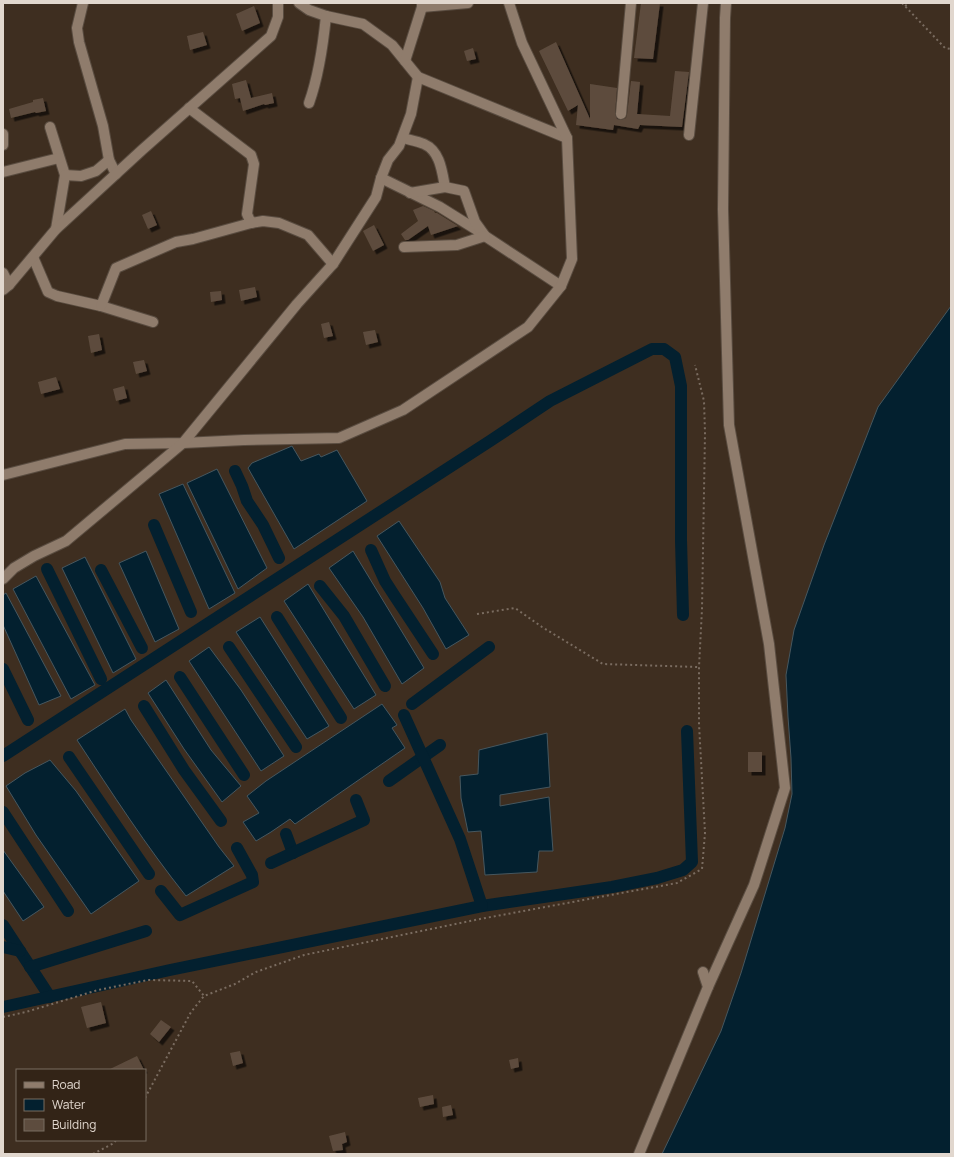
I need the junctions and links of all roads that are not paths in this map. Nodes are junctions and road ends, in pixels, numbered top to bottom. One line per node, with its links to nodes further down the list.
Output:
1 (83, 3): 23 (street)
2 (278, 3): 14 (street)
3 (299, 3): 10 (street)
4 (466, 3): 9 (street)
5 (508, 3): 20 (street)
6 (631, 3): 15 (street)
7 (703, 3): 18 (street)
8 (726, 3): 45 (street)
9 (422, 5): 11 (street)
10 (326, 16): 11 (street); 13 (street)
11 (406, 61): 12 (street)
12 (418, 77): 19 (street); 20 (street)
13 (309, 103)
14 (188, 108): 25 (street); 30 (street)
15 (621, 114)
16 (50, 127): 22 (street)
17 (3, 134): 21 (street)
18 (689, 135)
19 (403, 138): 27 (street); 28 (street)
20 (567, 138): 37 (street)
21 (3, 145)
22 (59, 158): 24 (street); 26 (street)
23 (108, 160): 25 (street); 26 (street)
24 (3, 172)
25 (116, 174): 31 (street)
26 (65, 175): 31 (street)
27 (381, 178): 29 (street); 35 (street)
28 (445, 187): 29 (street); 32 (street)
29 (410, 192): 32 (street)
30 (251, 223): 35 (street); 39 (street)
31 (56, 229): 34 (street)
32 (485, 236): 33 (street); 37 (street)
33 (404, 247)
34 (33, 257): 38 (street); 39 (street)
35 (333, 264): 41 (street)
36 (3, 273): 38 (street)
37 (561, 286): 41 (street)
38 (6, 288)
39 (100, 306): 40 (street)
40 (153, 322)
41 (183, 443): 42 (street); 43 (street)
42 (3, 475)
43 (3, 579)
44 (703, 972): 45 (street)
45 (708, 987): 46 (street)
46 (639, 1154)

